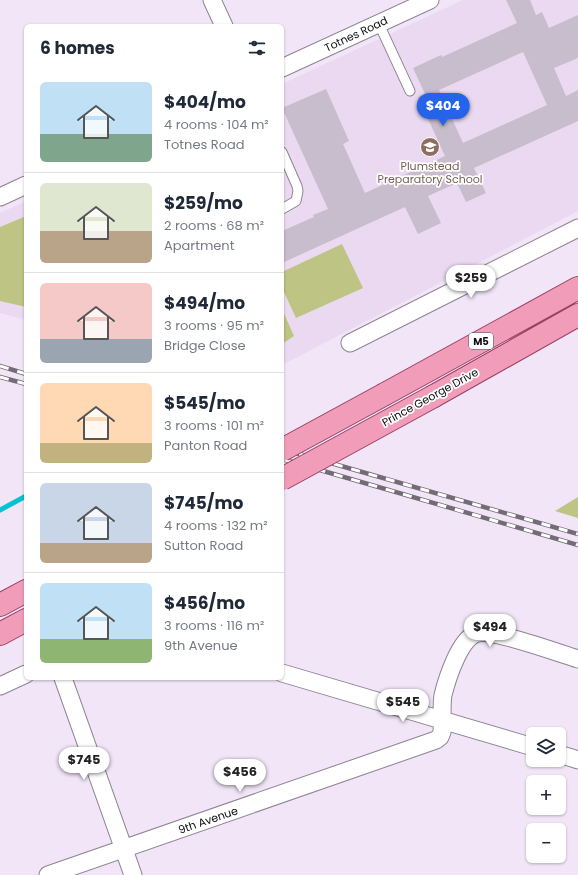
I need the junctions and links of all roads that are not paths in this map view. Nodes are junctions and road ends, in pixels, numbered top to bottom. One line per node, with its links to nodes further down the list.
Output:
1 (212, 0): 3 (street)
2 (430, 0): 4 (street, Totnes Road)
3 (223, 24)
4 (379, 24): 5 (street, Totnes Road); 6 (lane)
5 (284, 67)
6 (410, 91)
7 (284, 157): 10 (lane)
8 (24, 186): 9 (street)
9 (0, 196)
10 (284, 209)
11 (578, 228): 14 (street)
12 (578, 288): 15 (main road, M5, bridge)
13 (578, 315): 16 (main road, Prince George Drive / M5, bridge)
14 (350, 343)
15 (284, 449)
16 (284, 478)
17 (24, 592): 18 (main road)
18 (0, 605)
19 (24, 621): 20 (main road)
20 (0, 634)
21 (578, 659): 26 (street, 9th Avenue)
22 (284, 674): 26 (street)
23 (24, 675): 25 (street)
24 (64, 680): 30 (street)
25 (0, 686)
26 (443, 720): 27 (street); 30 (street, 9th Avenue)
27 (526, 744)
28 (566, 756): 29 (street)
29 (578, 760)
30 (124, 849): 31 (street, 9th Avenue); 32 (street)
31 (48, 875)
32 (133, 875)

